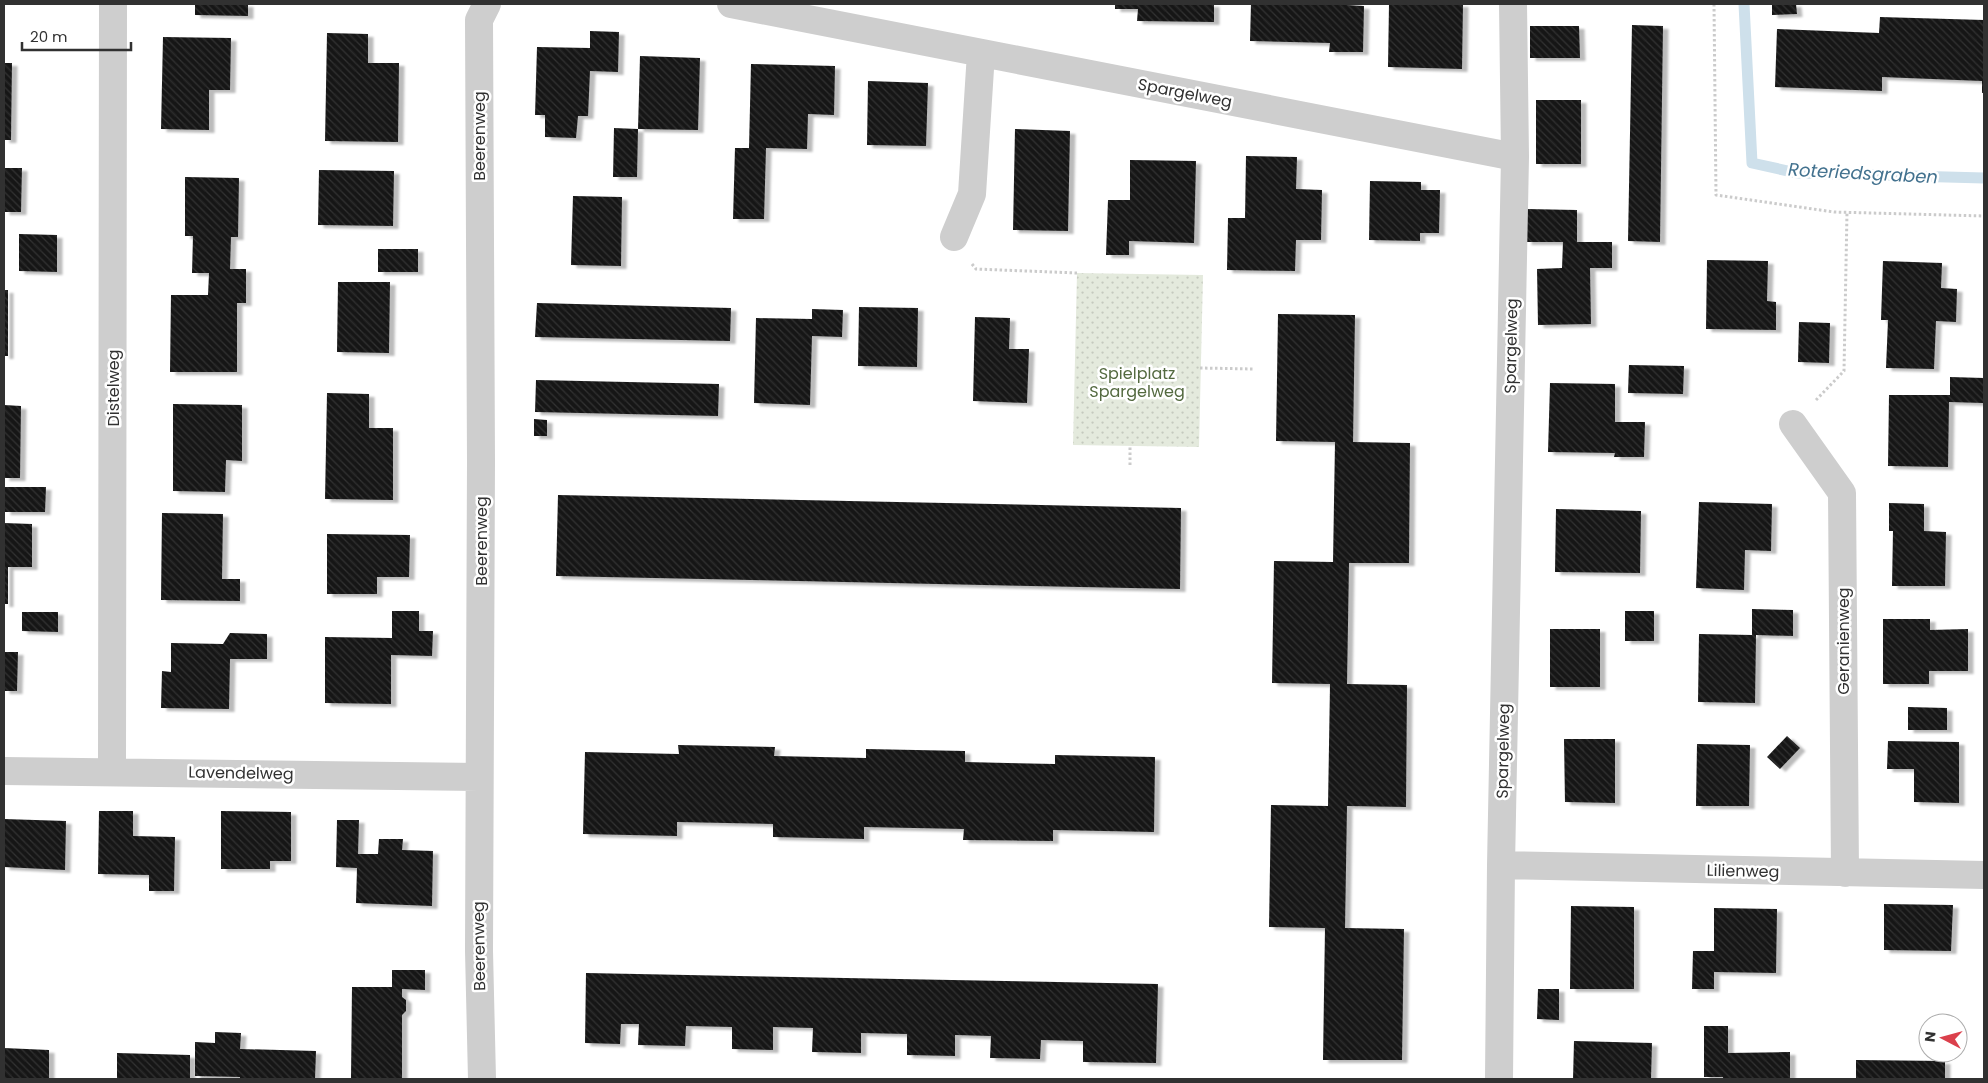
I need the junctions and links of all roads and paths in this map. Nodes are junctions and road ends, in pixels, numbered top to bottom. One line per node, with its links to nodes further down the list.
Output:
1 (113, 4): 17 (street, Distelweg)
2 (487, 4): 19 (street, Beerenweg)
3 (731, 4): 6 (street, Spargelweg)
4 (1513, 4): 7 (street)
5 (1714, 4): 8 (path)
6 (981, 53): 7 (street, Spargelweg); 10 (street)
7 (1515, 157): 20 (street, Spargelweg)
8 (1847, 212): 9 (path); 14 (path)
9 (1984, 216)
10 (954, 237): 11 (path)
11 (1077, 272)
12 (1200, 368): 13 (path)
13 (1254, 369)
14 (1793, 424): 21 (street, Geranienweg)
15 (1130, 446): 16 (path)
16 (1130, 465)
17 (112, 771): 18 (street, Lavendelweg); 19 (street, Lavendelweg)
18 (4, 772)
19 (479, 777): 23 (street, Beerenweg)
20 (1501, 865): 21 (street, Lilienweg); 24 (street, Spargelweg)
21 (1845, 873): 22 (street, Lilienweg)
22 (1984, 875)
23 (482, 1079)
24 (1499, 1079)

